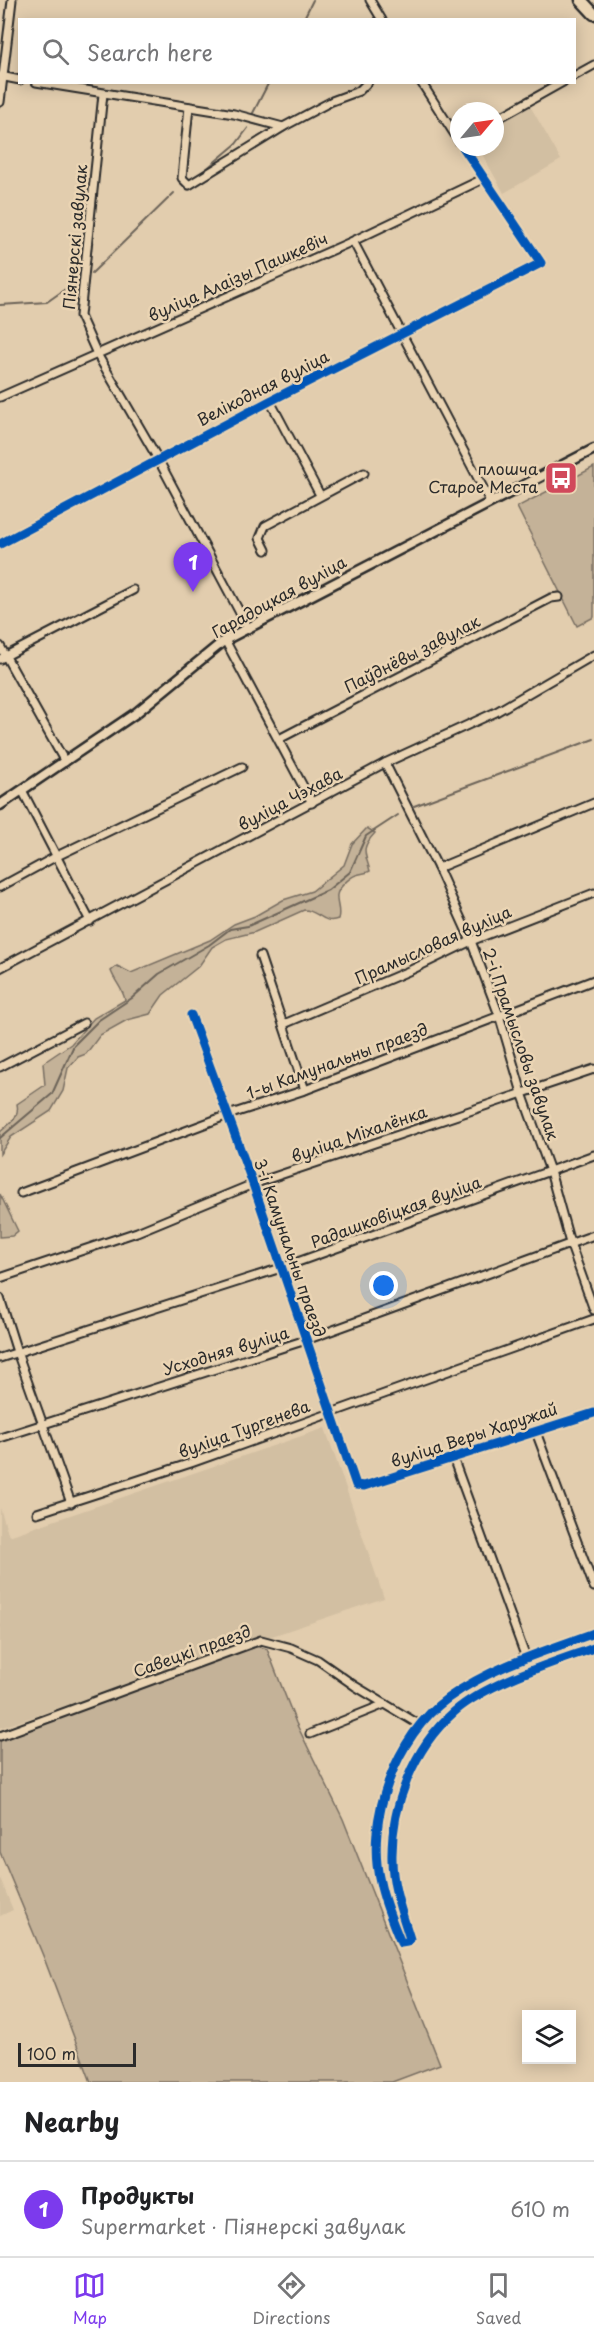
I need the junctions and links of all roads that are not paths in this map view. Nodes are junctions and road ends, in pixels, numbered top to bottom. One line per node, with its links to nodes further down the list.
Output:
1 (12, 0): 8 (street)
2 (370, 0): 5 (street)
3 (583, 0): 4 (main road)
4 (594, 14)
5 (381, 18)
6 (594, 65): 7 (street)
7 (576, 75)
8 (2, 77): 9 (street); 15 (street)
9 (18, 80)
10 (47, 84): 14 (street)
11 (366, 84): 19 (street)
12 (422, 84): 18 (street)
13 (559, 84): 17 (street)
14 (103, 94): 16 (street); 24 (street, Піянерскі завулак)
15 (0, 102)
16 (189, 107): 19 (street); 19 (street)
17 (504, 115)
18 (450, 126)
19 (283, 127)
20 (469, 156): 21 (street)
21 (485, 178): 22 (street, вуліца Алаізы Пашкевіч); 23 (street, Велікодная вуліца)
22 (353, 241): 23 (street); 24 (street, вуліца Алаізы Пашкевіч)
23 (404, 334): 26 (street, Велікодная вуліца); 31 (street)
24 (97, 354): 25 (street, вуліца Алаізы Пашкевіч); 28 (street, Піянерскі завулак)
25 (0, 397)
26 (270, 400): 28 (street, Велікодная вуліца); 30 (street)
27 (594, 449): 31 (street, Гарадоцкая вуліца)
28 (158, 459): 32 (street, Велікодная вуліца); 36 (street, Піянерскі завулак)
29 (364, 473): 30 (street)
30 (320, 495): 33 (street)
31 (491, 503): 36 (street, Гарадоцкая вуліца)
32 (0, 544)
33 (266, 550)
34 (133, 590): 40 (street)
35 (559, 597): 41 (street, Паўднёвы завулак)
36 (248, 628): 37 (street, Гарадоцкая вуліца)
37 (225, 640): 41 (street); 42 (street, Гарадоцкая вуліца)
38 (0, 646): 40 (street)
39 (594, 655): 43 (street, вуліца Чэхава)
40 (2, 658): 42 (street)
41 (279, 739): 46 (street)
42 (65, 762): 45 (street, Гарадоцкая вуліца)
43 (385, 763): 46 (street, вуліца Чэхава); 50 (street, 2-і Прамысловы завулак)
44 (242, 767): 49 (street)
45 (21, 790): 48 (street, Гарадоцкая вуліца); 49 (street)
46 (312, 803): 53 (street, вуліца Чэхава)
47 (594, 803): 50 (street)
48 (0, 805)
49 (57, 856): 51 (street); 53 (street)
50 (438, 867): 54 (street, 2-і Прамысловы завулак)
51 (0, 887)
52 (594, 893): 54 (street, Прамысловая вуліца)
53 (90, 921): 56 (street, вуліца Чэхава)
54 (471, 941): 59 (street, 2-і Прамысловы завулак); 61 (street, Прамысловая вуліца)
55 (260, 956): 61 (street)
56 (0, 968)
57 (594, 980): 59 (street, 1-ы Камунальны праезд)
58 (191, 1015): 66 (street, 3-і Камунальны праезд)
59 (499, 1015): 64 (street, 1-ы Камунальны праезд); 65 (street, 2-і Прамысловы завулак)
60 (84, 1023): 62 (street)
61 (284, 1024): 64 (street)
62 (0, 1067)
63 (594, 1069): 65 (street, вуліца Міхалёнка)
64 (305, 1089): 66 (street, 1-ы Камунальны праезд)
65 (522, 1093): 68 (street, 2-і Прамысловы завулак); 69 (street, вуліца Міхалёнка)
66 (228, 1114): 69 (street, 3-і Камунальны праезд); 70 (street, 1-ы Камунальны праезд)
67 (594, 1155): 68 (street, Радашковіцкая вуліца)
68 (550, 1171): 72 (street, 2-і Прамысловы завулак); 73 (street, Радашковіцкая вуліца)
69 (253, 1184): 73 (street, 3-і Камунальны праезд); 74 (street, вуліца Міхалёнка)
70 (21, 1193)
71 (594, 1235): 72 (street, Усходняя вуліца)
72 (570, 1243): 76 (street, 2-і Прамысловы завулак); 78 (street, Усходняя вуліца)
73 (281, 1268): 78 (street, 3-і Камунальны праезд); 79 (street, Радашковіцкая вуліца)
74 (0, 1278)
75 (0, 1298): 79 (street)
76 (594, 1310)
77 (594, 1319): 81 (street, вуліца Тургенева)
78 (306, 1340): 81 (street, 3-і Камунальны праезд); 83 (street, Усходняя вуліца)
79 (17, 1352): 80 (street, Радашковіцкая вуліца); 83 (street)
80 (0, 1358)
81 (330, 1413): 87 (street, 3-і Камунальны праезд); 88 (street, вуліца Тургенева)
82 (594, 1413): 84 (street, вуліца Веры Харужай)
83 (42, 1423): 85 (street, Усходняя вуліца); 88 (street)
84 (536, 1432): 86 (street, вуліца Веры Харужай); 90 (street, вуліца Веры Харужай)
85 (0, 1438)
86 (453, 1458): 87 (street, вуліца Веры Харужай); 93 (street, вуліца Веры Харужай)
87 (363, 1486)
88 (71, 1503): 89 (street, вуліца Тургенева)
89 (37, 1513)
90 (594, 1587)
91 (594, 1633): 93 (street)
92 (594, 1648): 95 (street)
93 (526, 1658): 95 (street)
94 (385, 1704): 95 (street, Савецкі праезд); 96 (street); 97 (street, Савецкі праезд)
95 (420, 1725)
96 (310, 1734)
97 (0, 1736)

